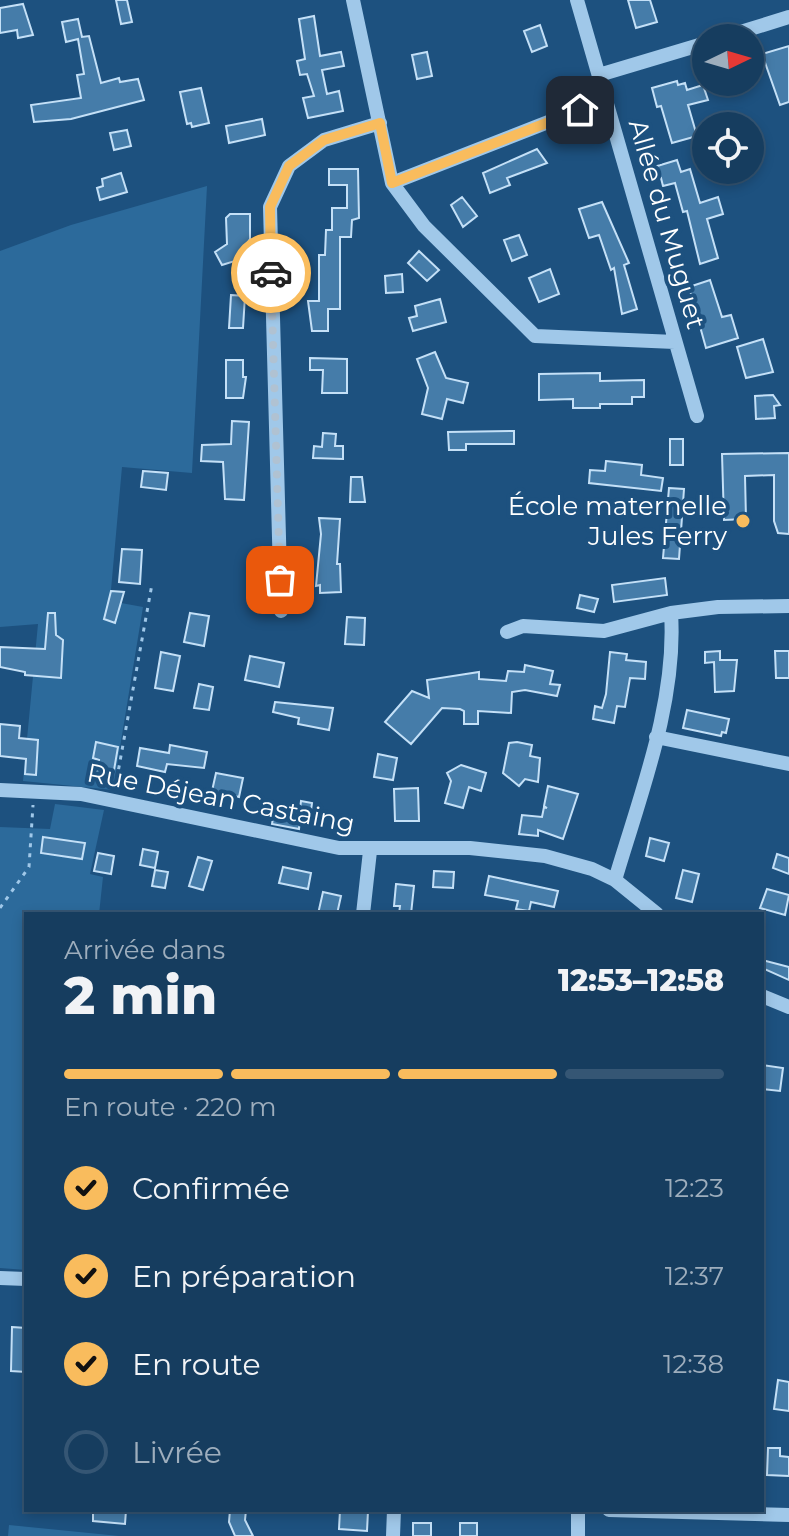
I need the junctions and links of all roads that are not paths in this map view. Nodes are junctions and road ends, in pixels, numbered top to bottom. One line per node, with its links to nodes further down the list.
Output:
1 (353, 0): 8 (street)
2 (577, 0): 6 (street, Allée du Muguet)
3 (789, 17): 4 (street)
4 (764, 25)
5 (692, 47): 6 (street)
6 (599, 75): 7 (street, Allée du Muguet)
7 (607, 99): 9 (street); 10 (street, Allée du Muguet)
8 (380, 123): 9 (street); 13 (street)
9 (392, 183): 10 (street)
10 (675, 342): 11 (street, Allée du Muguet)
11 (697, 416)
12 (789, 606): 14 (street)
13 (281, 611)
14 (671, 613): 15 (street); 16 (street)
15 (507, 632)
16 (656, 737): 17 (street); 20 (street)
17 (789, 764)
18 (0, 790): 19 (street, Rue Déjean Castaing)
19 (370, 851): 20 (street, Rue Déjean Castaing); 21 (street)
20 (615, 880): 22 (street, Rue Déjean Castaing)
21 (363, 912)
22 (655, 912)
23 (764, 997): 24 (street)
24 (789, 1007)
25 (0, 1278): 26 (street)
26 (24, 1279)
27 (394, 1512): 31 (street)
28 (578, 1512): 32 (street)
29 (681, 1512): 30 (street)
30 (789, 1515)
31 (393, 1536)
32 (578, 1536)

